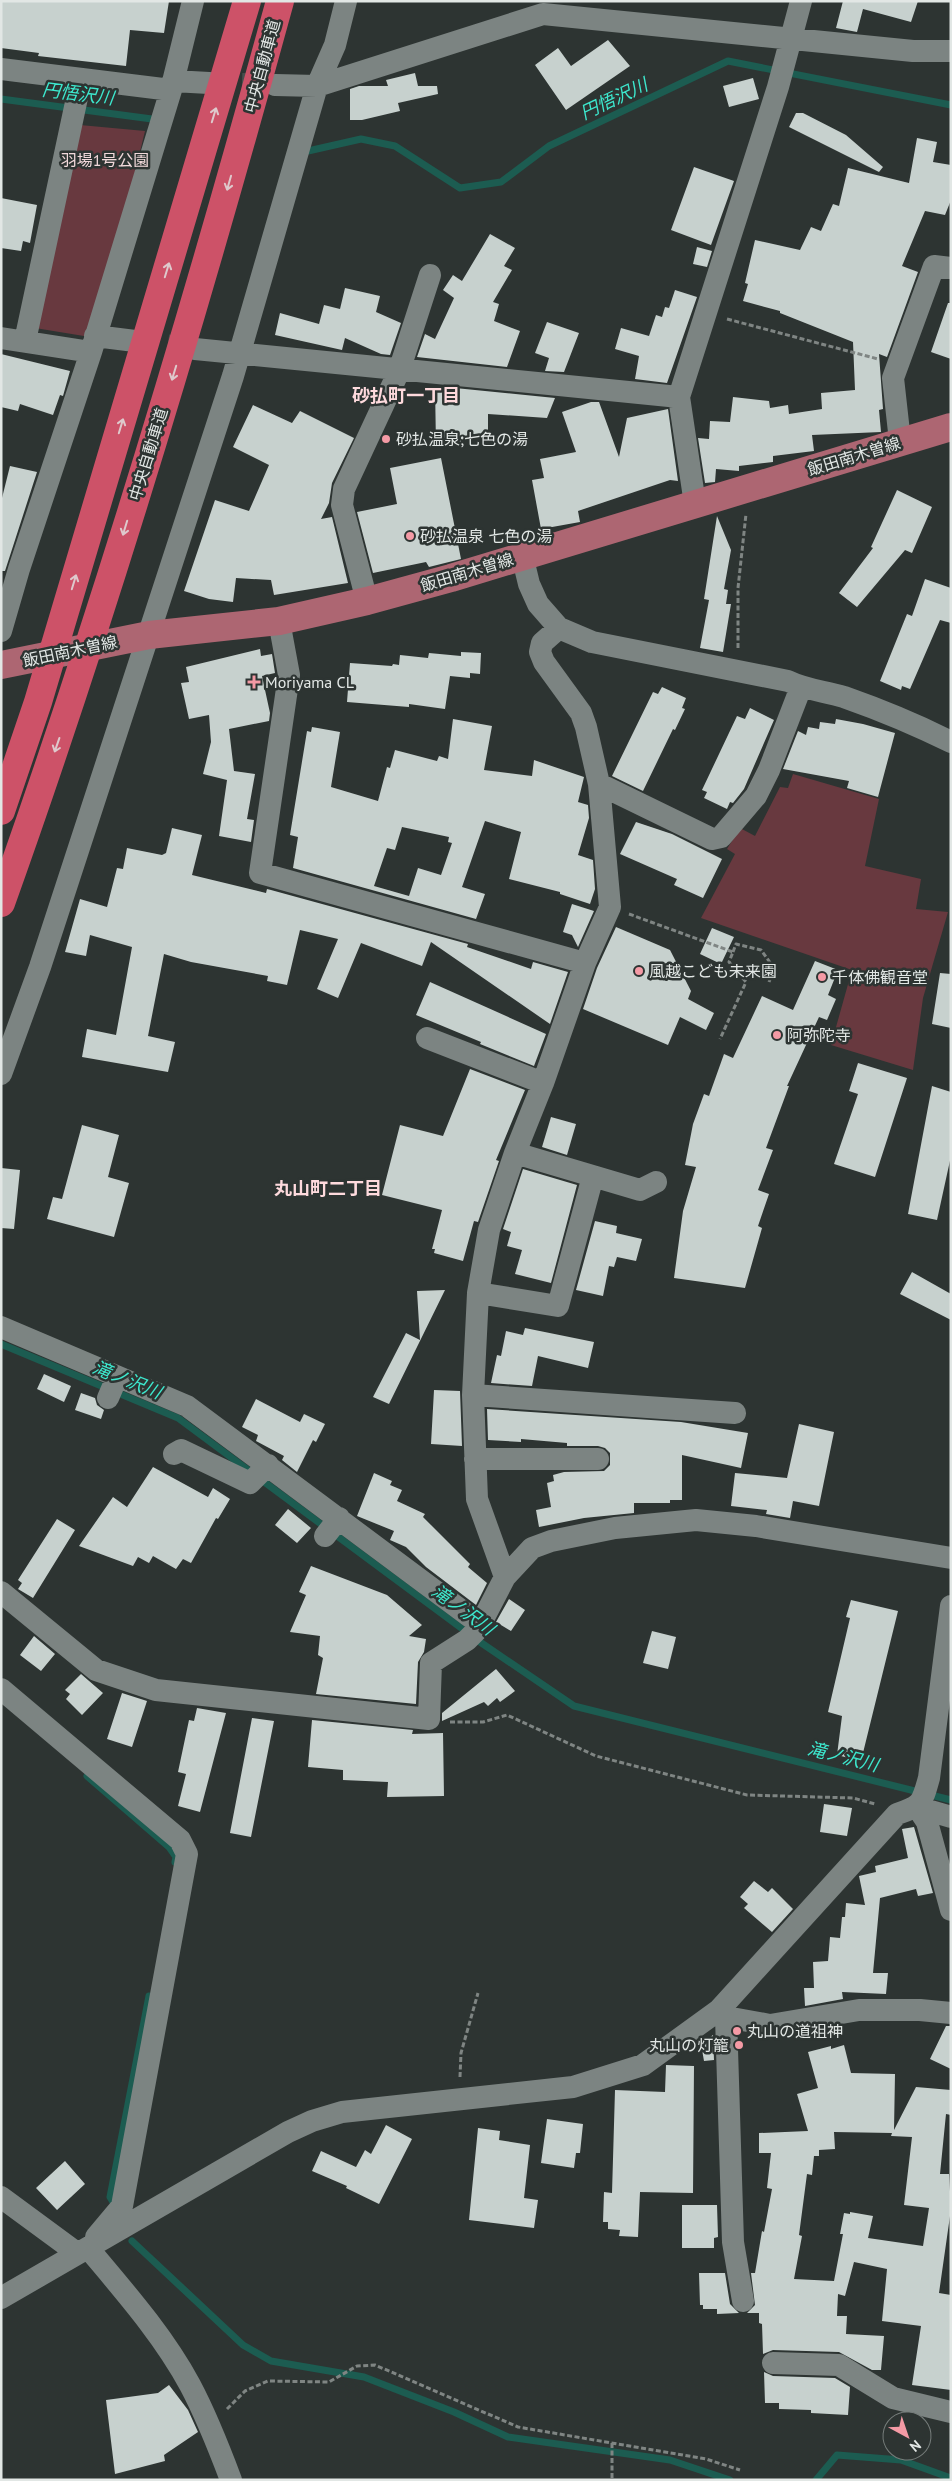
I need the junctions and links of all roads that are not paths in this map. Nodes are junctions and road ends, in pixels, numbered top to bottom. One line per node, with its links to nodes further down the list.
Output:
1 (193, 1): 10 (street)
2 (247, 1): 38 (highway, 中央自動車道, one-way to 2)
3 (280, 1): 39 (highway, 中央自動車道, one-way to 39)
4 (346, 1): 12 (street)
5 (801, 1): 6 (street)
6 (791, 39): 7 (street); 12 (street); 23 (street)
7 (951, 51)
8 (1, 69): 13 (street)
9 (209, 82): 10 (street)
10 (172, 85): 13 (street); 19 (street)
11 (275, 85): 12 (street)
12 (317, 86): 21 (street)
13 (76, 99): 17 (street)
14 (951, 268): 25 (street)
15 (430, 276): 22 (street)
16 (1, 338): 17 (street)
17 (25, 341): 19 (street)
18 (135, 342): 19 (street)
19 (93, 344): 28 (street)
20 (195, 349): 21 (street)
21 (239, 355): 22 (street); 33 (street)
22 (398, 371): 23 (street); 29 (street)
23 (679, 397): 26 (street)
24 (951, 427): 25 (main road, 飯田南木曽線)
25 (900, 441): 26 (main road, 飯田南木曽線)
26 (695, 504): 27 (main road, 飯田南木曽線)
27 (522, 556): 29 (main road, 飯田南木曽線); 31 (street)
28 (10, 567): 32 (street)
29 (367, 601): 30 (main road, 飯田南木曽線)
30 (279, 622): 33 (main road, 飯田南木曽線); 40 (street)
31 (559, 628): 35 (street); 37 (street)
32 (1, 632)
33 (149, 635): 34 (main road, 飯田南木曽線); 42 (street)
34 (1, 665)
35 (801, 687): 36 (street); 37 (street)
36 (951, 742)
37 (599, 784): 40 (street)
38 (1, 811)
39 (1, 903)
40 (585, 963): 43 (street)
41 (427, 1038): 43 (street)
42 (1, 1074)
43 (543, 1084): 44 (street)
44 (515, 1153): 45 (street); 47 (street)
45 (593, 1176): 46 (street); 47 (street)
46 (656, 1182)
47 (478, 1293): 49 (street)
48 (1, 1327): 54 (street)
49 (473, 1395): 50 (street); 52 (street)
50 (735, 1413)
51 (174, 1454): 54 (street)
52 (475, 1459): 53 (street); 56 (street)
53 (598, 1459)
54 (262, 1472): 59 (street)
55 (951, 1558): 56 (street)
56 (505, 1577): 59 (street)
57 (1, 1592): 59 (street)
58 (951, 1606): 61 (street)
59 (475, 1632)
60 (1, 1688): 67 (street)
61 (919, 1804): 62 (street); 63 (street); 64 (street)
62 (951, 1817)
63 (951, 1910)
64 (722, 2013): 65 (street); 67 (street); 69 (street)
65 (951, 2013)
66 (1, 2198): 67 (street)
67 (83, 2251): 68 (street); 72 (street)
68 (1, 2298)
69 (743, 2301)
70 (773, 2362): 71 (street)
71 (951, 2412)
72 (230, 2480)

